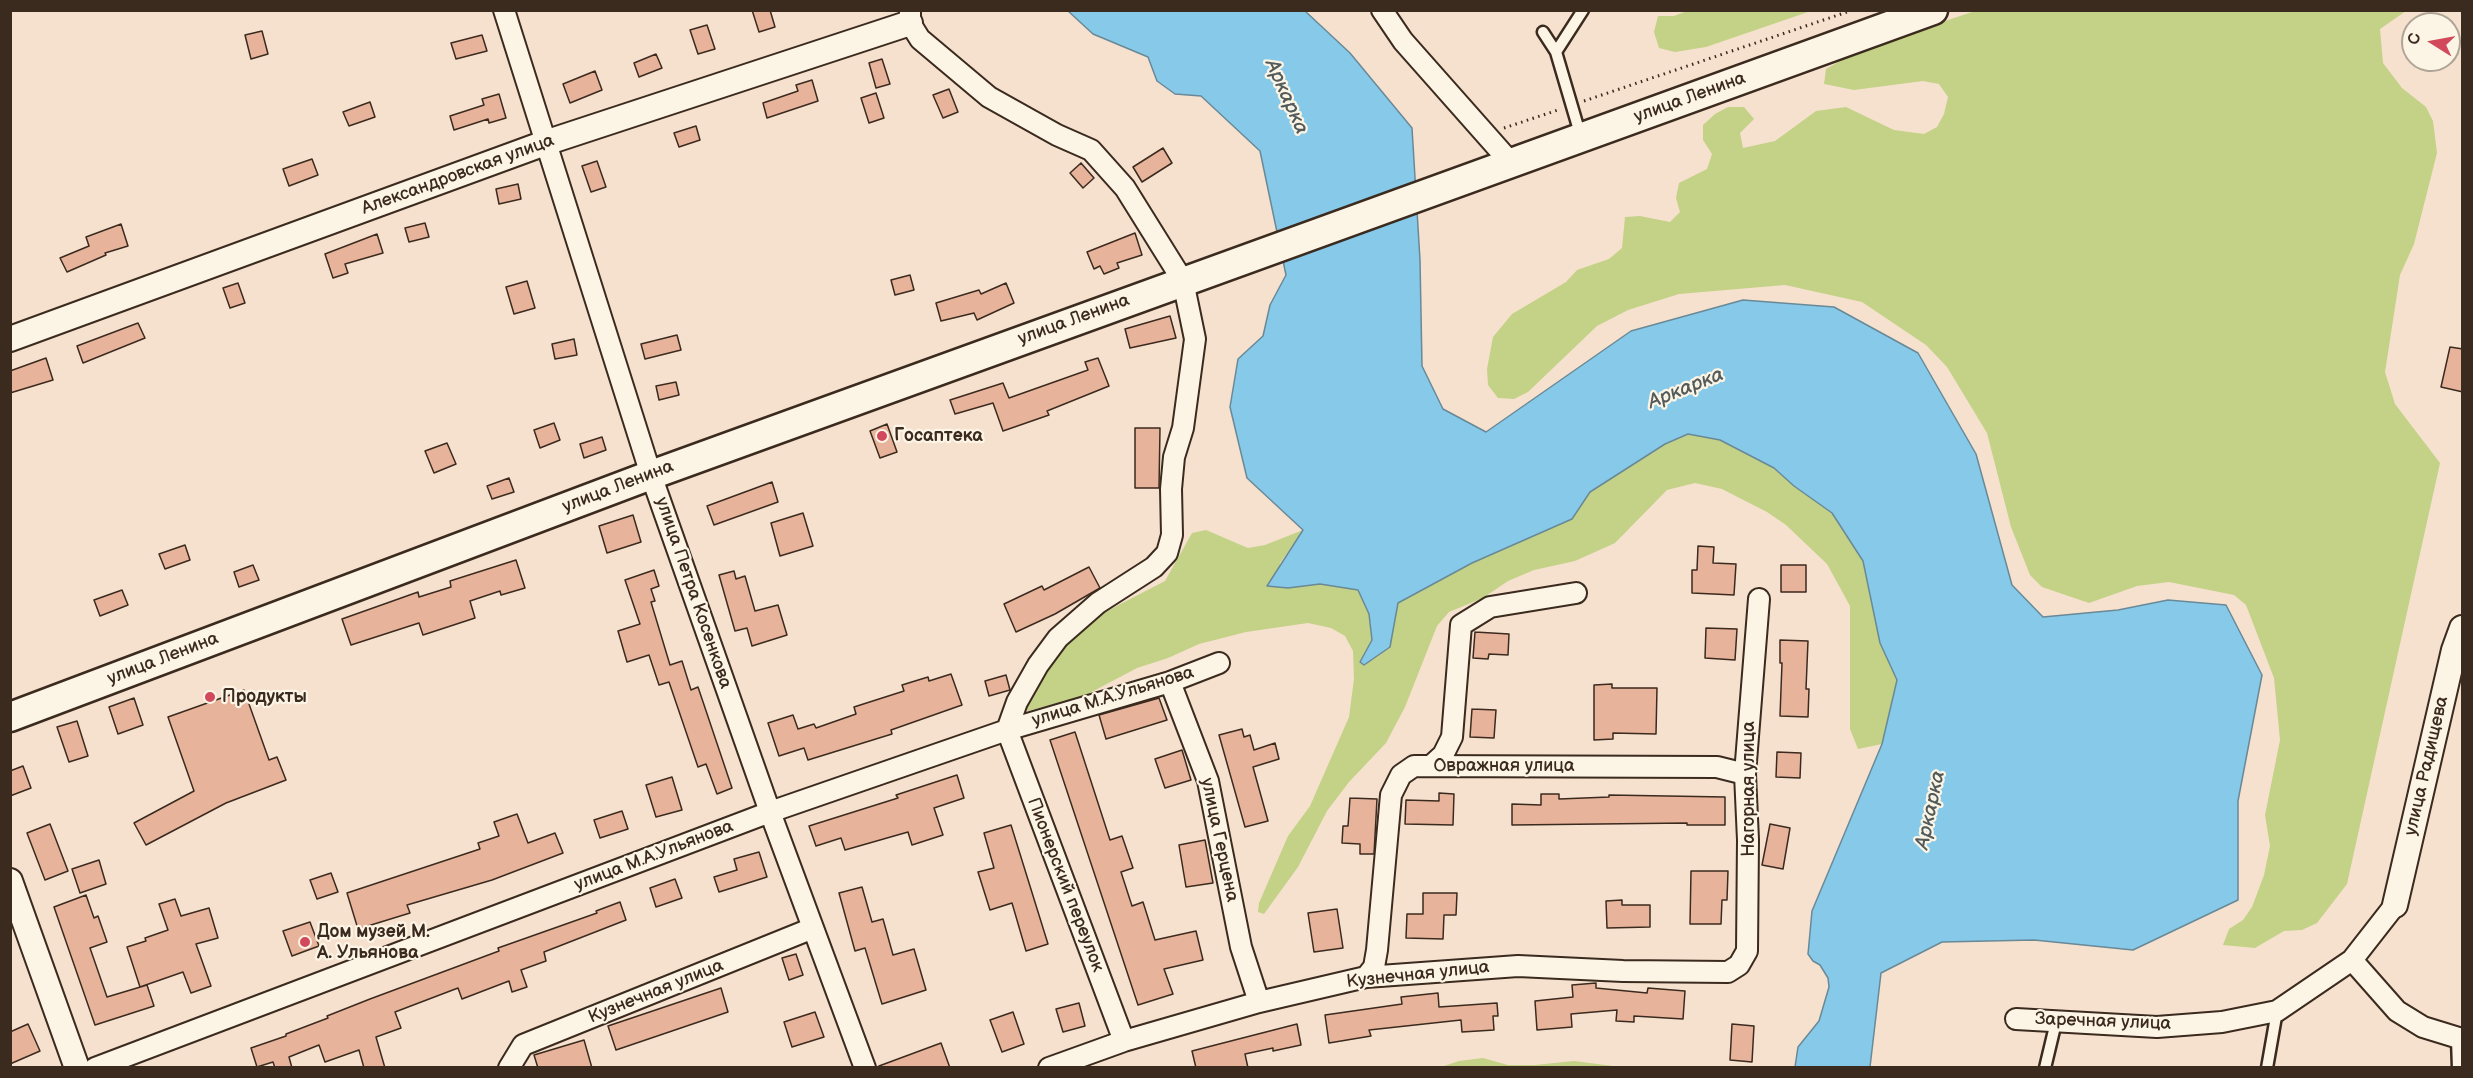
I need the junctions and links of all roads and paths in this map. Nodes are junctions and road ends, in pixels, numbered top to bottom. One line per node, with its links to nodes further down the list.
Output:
1 (504, 10): 12 (street, улица Петра Косенкова)
2 (1382, 10): 10 (street)
3 (1583, 10): 8 (lane)
4 (1853, 10): 9 (path)
5 (1933, 10): 11 (main road, улица Ленина)
6 (910, 17): 12 (street, Александровская улица); 14 (street)
7 (1544, 32): 8 (lane)
8 (1556, 52): 9 (lane)
9 (1572, 105): 10 (path); 11 (lane)
10 (1486, 134): 13 (street)
11 (1581, 137): 13 (main road, улица Ленина)
12 (545, 143): 15 (street, Александровская улица); 16 (street, улица Петра Косенкова)
13 (1511, 163): 14 (main road, улица Ленина)
14 (1183, 281): 16 (main road, улица Ленина); 23 (street)
15 (10, 339)
16 (651, 474): 22 (main road, улица Ленина); 26 (street, улица Петра Косенкова)
17 (1576, 592): 24 (street)
18 (1759, 599): 25 (street, Нагорная улица)
19 (2460, 643): 28 (street, улица Радищева)
20 (1219, 663): 21 (street, улица М.А.Ульянова)
21 (1170, 682): 23 (street, улица М.А.Ульянова); 33 (street, улица Герцена)
22 (10, 717)
23 (1007, 730): 26 (street, улица М.А.Ульянова); 38 (street, Пионерский переулок)
24 (1432, 765): 25 (street, Овражная улица); 32 (street, Овражная улица)
25 (1745, 774): 31 (street, Нагорная улица)
26 (770, 813): 29 (street, улица Петра Косенкова); 40 (street, улица М.А.Ульянова)
27 (10, 881): 39 (street)
28 (2395, 905): 30 (street, Заречная улица)
29 (813, 928): 41 (street, Кузнечная улица); 42 (street, улица Петра Косенкова)
30 (2352, 960): 34 (street, Заречная улица); 37 (street)
31 (1728, 972): 32 (street, Кузнечная улица)
32 (1366, 977): 33 (street, Кузнечная улица)
33 (1259, 1002): 38 (street, Кузнечная улица)
34 (2277, 1011): 36 (street, Заречная улица); 45 (lane)
35 (2016, 1019): 36 (street, Заречная улица)
36 (2056, 1022): 44 (lane)
37 (2460, 1039): 46 (lane)
38 (1124, 1041): 43 (street, Кузнечная улица)
39 (78, 1068)
40 (95, 1068)
41 (509, 1068)
42 (865, 1068)
43 (1049, 1068)
44 (2045, 1068)
45 (2267, 1068)
46 (2458, 1068)

